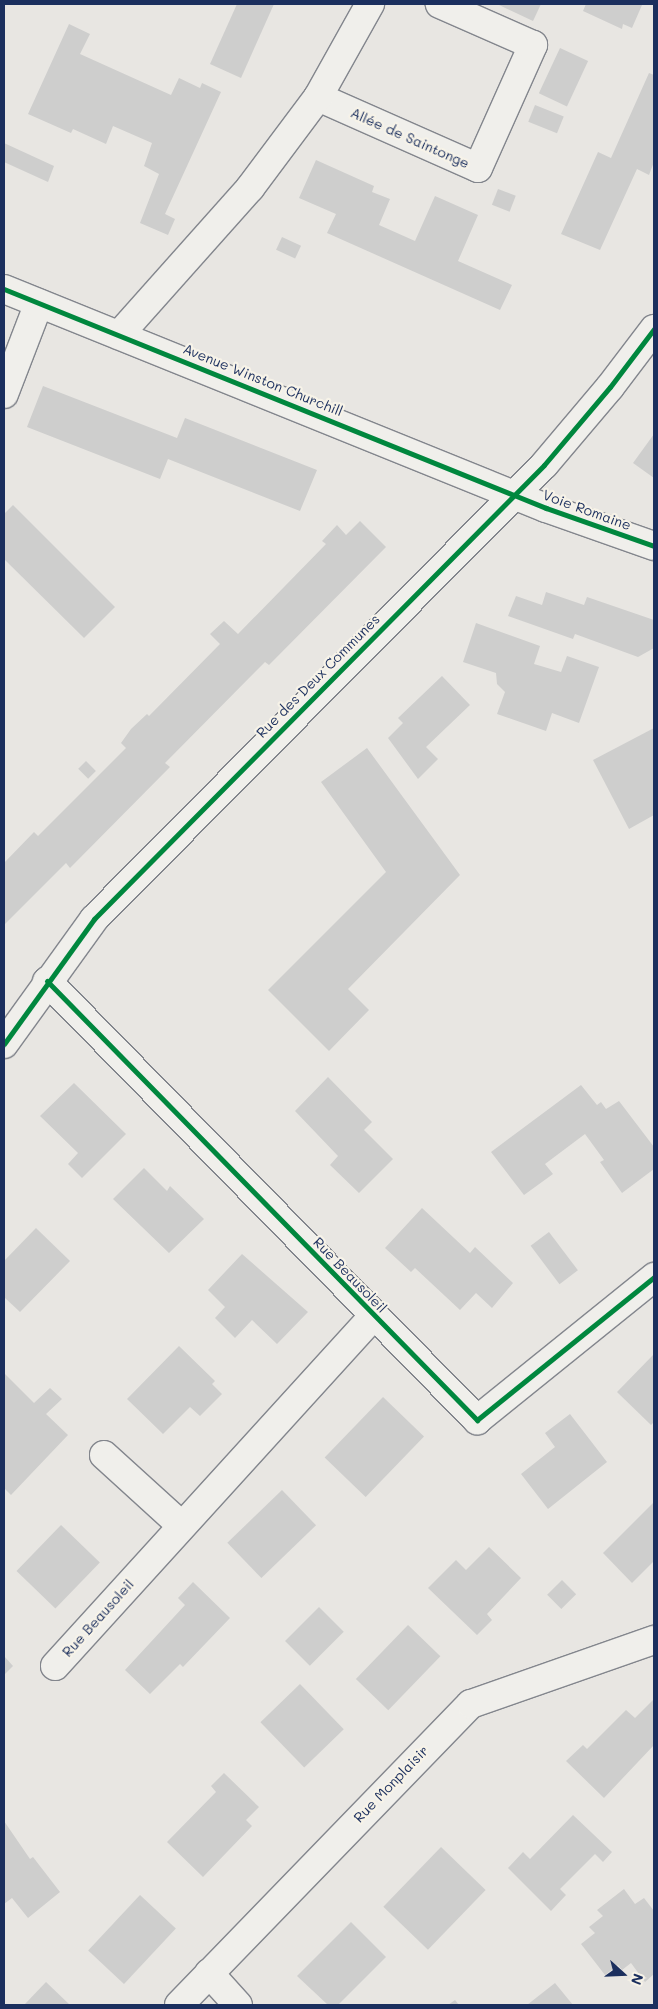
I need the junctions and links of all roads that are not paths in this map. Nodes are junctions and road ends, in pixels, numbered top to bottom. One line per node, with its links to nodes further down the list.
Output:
1 (370, 4): 3 (street)
2 (440, 4): 3 (street, Allée de Saintonge)
3 (318, 97): 7 (street)
4 (4, 289): 5 (street, Avenue Winston Churchill)
5 (39, 303): 7 (street, Avenue Winston Churchill); 8 (street)
6 (654, 329): 9 (street, Rue des Deux Communes)
7 (119, 335): 9 (street, Avenue Winston Churchill)
8 (4, 394)
9 (514, 494): 10 (street, Voie Romaine); 11 (street, Rue des Deux Communes)
10 (654, 546)
11 (47, 982): 12 (street, Rue des Deux Communes); 14 (street, Rue Beausoleil)
12 (4, 1044)
13 (654, 1276): 14 (street, Rue Beausoleil)
14 (374, 1316): 16 (street, Rue Beausoleil)
15 (104, 1455): 16 (street)
16 (182, 1526): 18 (street, Rue Beausoleil)
17 (654, 1640): 19 (street, Rue Monplaisir)
18 (54, 1666)
19 (209, 1973): 20 (street, Rue Monplaisir); 21 (street)
20 (179, 2005)
21 (238, 2005)

